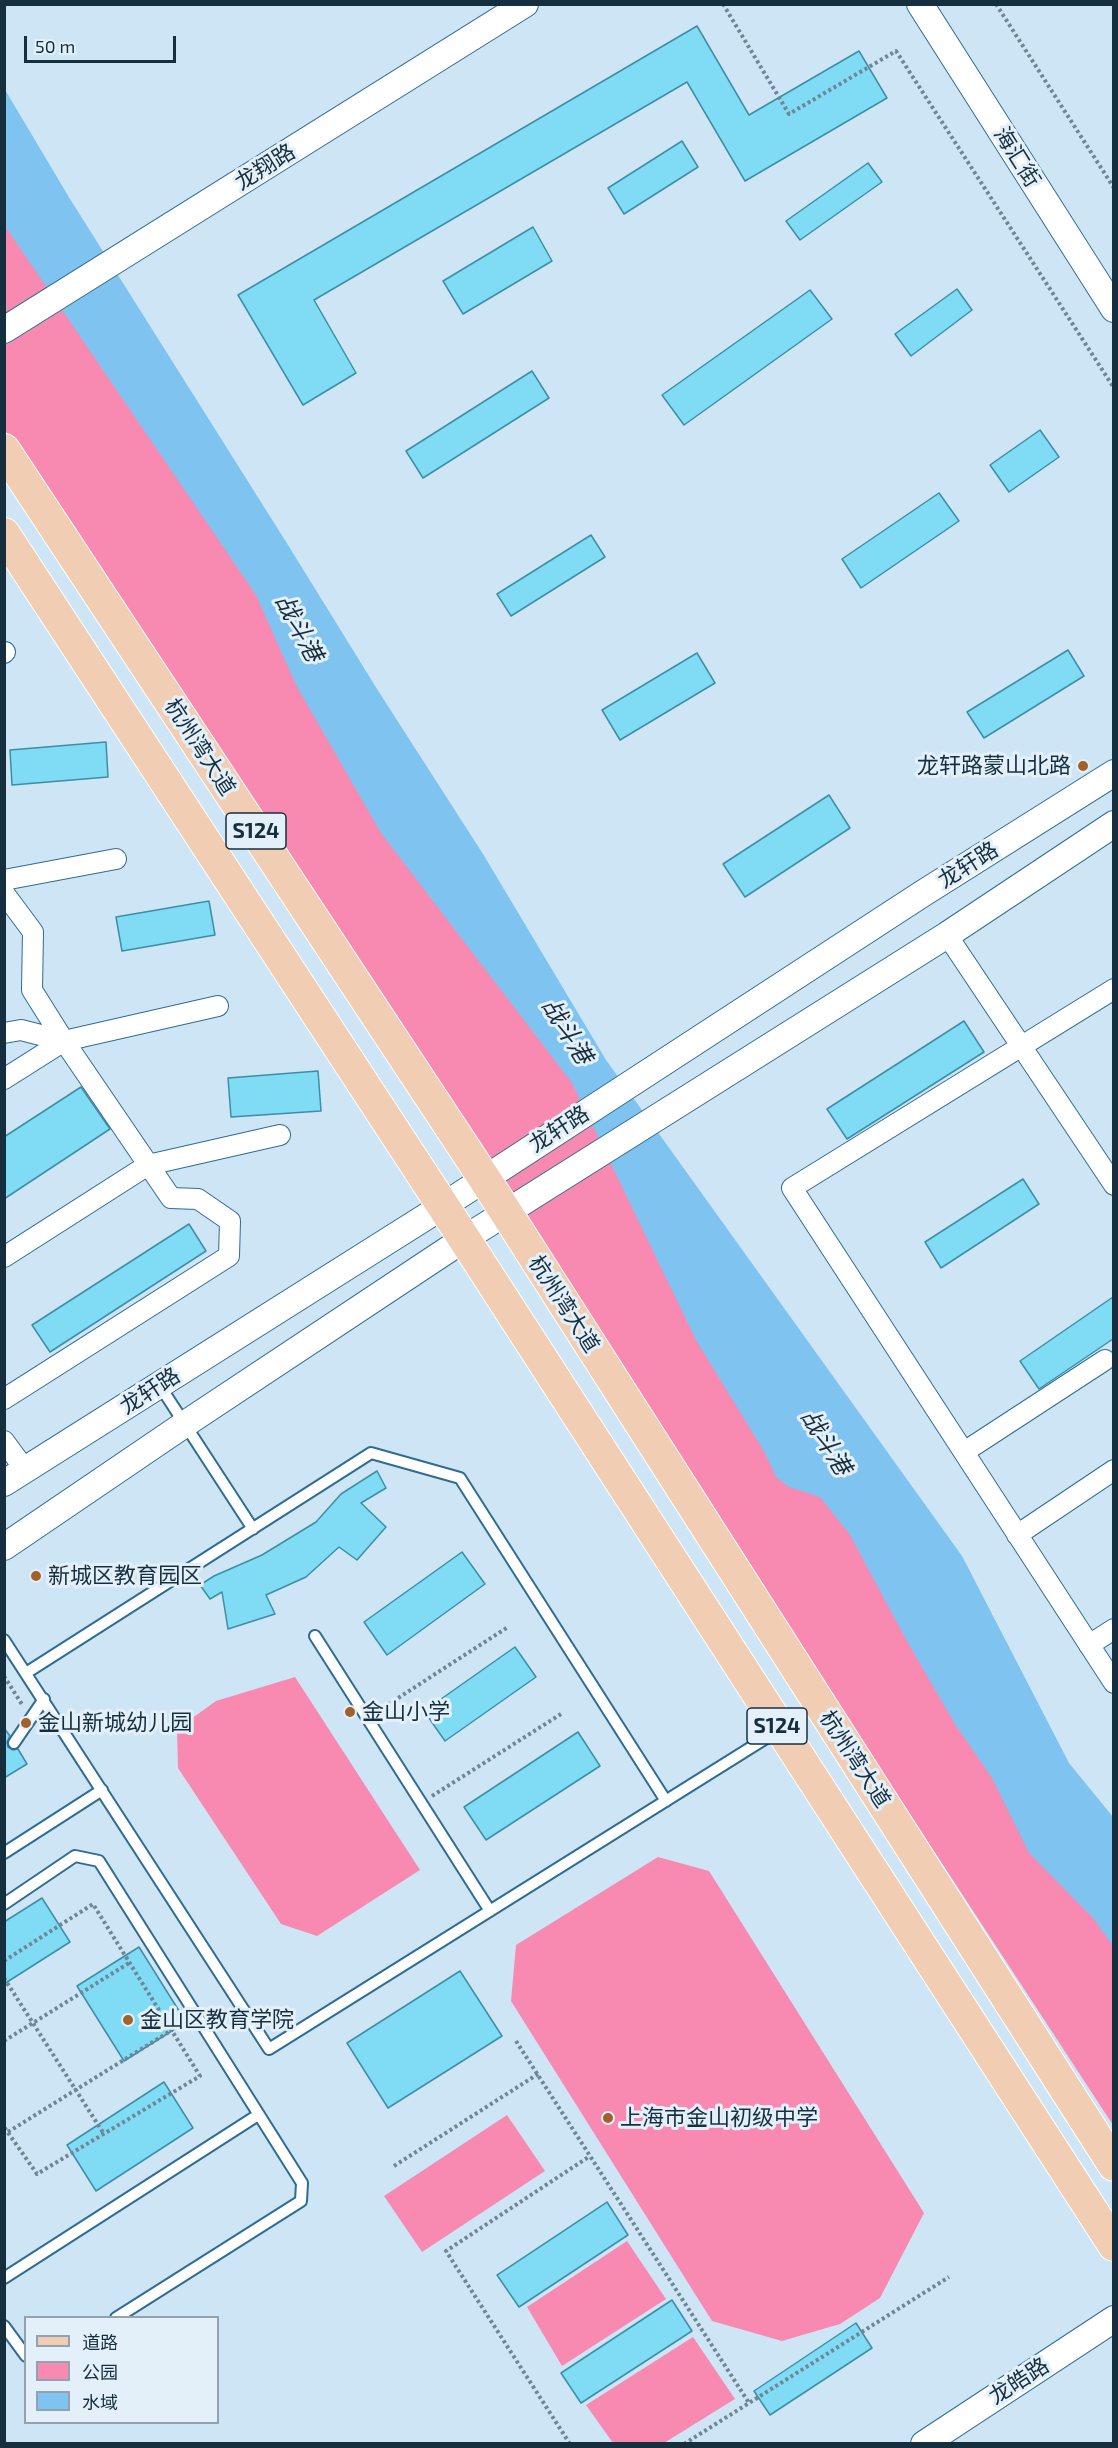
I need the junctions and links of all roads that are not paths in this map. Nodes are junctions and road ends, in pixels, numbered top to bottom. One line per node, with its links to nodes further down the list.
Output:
1 (525, 4): 4 (street, 龙翔路)
2 (920, 4): 3 (street, 海汇街)
3 (1113, 309)
4 (12, 325)
5 (4, 450): 21 (main road, 杭州湾大道 / S124)
6 (4, 534): 23 (main road, S124)
7 (1113, 772): 21 (street, 龙轩路)
8 (1113, 824): 12 (street)
9 (116, 859): 10 (street)
10 (4, 880)
11 (4, 892): 16 (street)
12 (947, 935): 17 (street); 24 (street)
13 (1113, 989): 17 (street)
14 (218, 1006): 16 (street)
15 (4, 1033): 16 (street)
16 (64, 1041): 18 (street); 20 (street)
17 (1023, 1046): 22 (street); 32 (street)
18 (4, 1079)
19 (280, 1135): 20 (street)
20 (148, 1165): 26 (street); 29 (street)
21 (484, 1178): 23 (street, 龙轩路); 24 (main road, 杭州湾大道 / S124)
22 (1113, 1185)
23 (443, 1206): 25 (main road, S124); 28 (street, 龙轩路)
24 (506, 1213): 25 (street); 53 (main road, 杭州湾大道 / S124)
25 (464, 1239): 30 (street); 45 (main road, S124)
26 (4, 1257)
27 (1111, 1363): 32 (street)
28 (159, 1385): 30 (lane); 34 (street, 龙轩路)
29 (4, 1399)
30 (185, 1424): 35 (lane); 37 (street)
31 (4, 1441): 34 (street)
32 (964, 1452): 36 (street)
33 (1113, 1470): 36 (street)
34 (15, 1477)
35 (253, 1529): 42 (lane); 48 (lane)
36 (1017, 1535): 41 (street)
37 (4, 1547)
38 (1113, 1629): 41 (street)
39 (315, 1636): 51 (lane)
40 (4, 1640): 42 (lane)
41 (1089, 1645): 43 (street)
42 (26, 1673): 44 (lane)
43 (1113, 1683)
44 (44, 1699): 46 (lane); 47 (lane)
45 (780, 1730): 48 (lane); 54 (main road, S124)
46 (14, 1743)
47 (102, 1790): 49 (lane); 51 (lane)
48 (666, 1801): 51 (lane)
49 (4, 1853)
50 (4, 1904): 52 (lane)
51 (490, 1911)
52 (258, 2115): 55 (lane); 56 (lane)
53 (1113, 2165)
54 (1113, 2245)
55 (4, 2278)
56 (119, 2316)
57 (1113, 2319): 60 (street, 龙皓路)
58 (4, 2326): 59 (lane)
59 (24, 2353)
60 (924, 2444)

